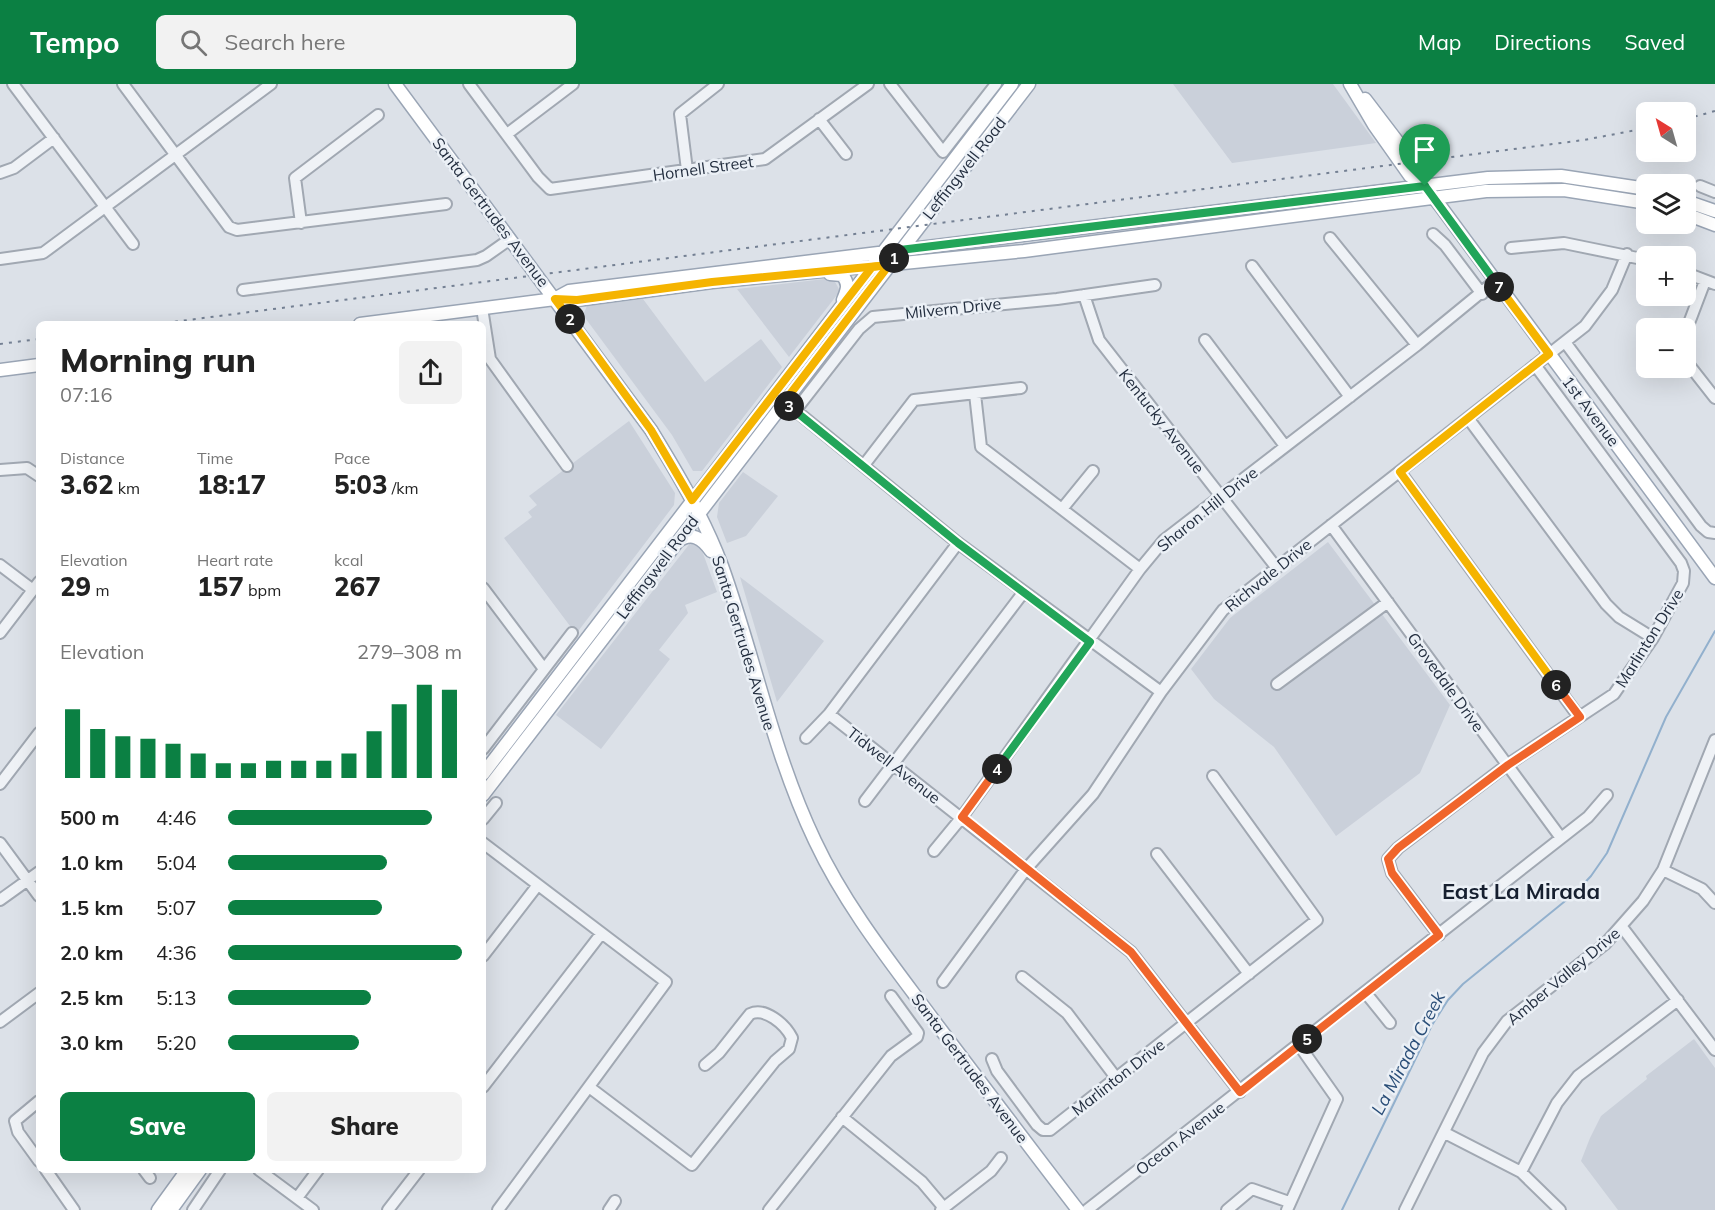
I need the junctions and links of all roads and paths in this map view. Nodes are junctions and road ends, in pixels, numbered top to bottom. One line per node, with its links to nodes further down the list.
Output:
1 (13, 84): 18 (street)
2 (123, 84): 20 (street)
3 (271, 84): 20 (street)
4 (395, 84): 39 (main road, Santa Gertrudes Avenue)
5 (469, 84): 17 (street)
6 (573, 84): 17 (street)
7 (718, 84): 22 (street)
8 (867, 84): 15 (street, Hornell Street)
9 (890, 84): 10 (street)
10 (996, 84)
11 (1012, 84): 45 (main road, Leffingwell Road)
12 (1029, 84): 37 (main road, Leffingwell Road)
13 (1351, 84): 16 (main road, 1st Avenue); 19 (main road, 1st Avenue)
14 (378, 115): 35 (street)
15 (819, 119): 21 (street); 22 (street, Hornell Street)
16 (1371, 121): 19 (main road); 24 (main road, 1st Avenue)
17 (507, 134): 22 (street, Hornell Street)
18 (54, 138): 23 (street); 32 (street)
19 (1397, 139): 24 (main road, 1st Avenue)
20 (175, 153): 32 (street); 35 (street)
21 (846, 154)
22 (687, 170)
23 (0, 173)
24 (1425, 186): 26 (main road); 28 (main road, 1st Avenue); 41 (main road)
25 (1700, 186): 27 (street)
26 (1636, 187)
27 (1715, 192)
28 (1434, 198): 29 (main road); 49 (main road); 54 (main road, 1st Avenue)
29 (1636, 201)
30 (446, 204): 35 (street)
31 (1696, 204): 33 (main road)
32 (105, 207): 42 (street); 48 (street)
33 (1715, 211)
34 (1696, 218): 36 (main road)
35 (301, 223)
36 (1715, 225)
37 (916, 229): 41 (main road); 44 (main road, Leffingwell Road)
38 (1433, 234): 58 (street)
39 (510, 238): 57 (street); 60 (main road, Santa Gertrudes Avenue)
40 (1330, 238): 69 (street)
41 (961, 242): 44 (main road)
42 (133, 244)
43 (1511, 248): 46 (street)
44 (900, 250): 45 (main road); 49 (main road, Leffingwell Road)
45 (883, 252): 51 (main road, Leffingwell Road); 60 (main road)
46 (1627, 254): 47 (street); 68 (street, Richvale Drive)
47 (1636, 257)
48 (0, 259)
49 (889, 265): 51 (main road); 80 (main road, Leffingwell Road)
50 (1252, 266): 78 (street)
51 (872, 267): 52 (main road); 62 (main road, Leffingwell Road)
52 (805, 275): 60 (main road); 62 (main road)
53 (1696, 277): 55 (street)
54 (1495, 281): 58 (street, Sharon Hill Drive); 70 (main road, 1st Avenue)
55 (1710, 283): 63 (street)
56 (1155, 285): 59 (street, Milvern Drive)
57 (243, 290)
58 (1482, 294): 69 (street, Sharon Hill Drive)
59 (1084, 295): 81 (street, Milvern Drive); 90 (street, Kentucky Avenue)
60 (555, 299): 61 (main road); 91 (main road, Santa Gertrudes Avenue)
61 (482, 308): 64 (main road); 65 (street)
62 (838, 310): 76 (main road, Leffingwell Road)
63 (1692, 318)
64 (383, 321)
65 (484, 321)
66 (486, 333): 85 (street)
67 (1205, 340): 83 (street)
68 (1565, 342): 70 (street, Richvale Drive); 95 (street)
69 (1417, 345): 78 (street, Sharon Hill Drive)
70 (1549, 354): 72 (street, Richvale Drive); 102 (main road, 1st Avenue)
71 (36, 365): 73 (main road)
72 (1535, 365): 82 (street, Richvale Drive); 109 (street, Marlinton Drive)
73 (0, 370)
74 (1696, 374): 79 (street)
75 (1021, 388): 77 (street)
76 (774, 393): 80 (street); 91 (main road, Leffingwell Road)
77 (975, 394): 84 (street); 92 (street)
78 (1350, 397): 83 (street, Sharon Hill Drive)
79 (1715, 398)
80 (784, 402): 81 (street); 93 (main road, Leffingwell Road)
81 (795, 411): 84 (street)
82 (1468, 418): 88 (street, Richvale Drive); 109 (street)
83 (1284, 446): 90 (street, Sharon Hill Drive)
84 (864, 465): 96 (street)
85 (567, 466)
86 (0, 470): 89 (street)
87 (1093, 471): 92 (street)
88 (1400, 472): 94 (street, Richvale Drive); 115 (street)
89 (36, 474)
90 (1221, 496): 100 (street, Kentucky Avenue); 101 (street, Sharon Hill Drive)
91 (692, 500): 93 (main road, Santa Gertrudes Avenue); 122 (main road, Leffingwell Road)
92 (1062, 509): 101 (street)
93 (699, 512): 97 (main road, Leffingwell Road); 99 (main road, Santa Gertrudes Avenue)
94 (1331, 525): 100 (street, Richvale Drive); 106 (street, Grovedale Drive)
95 (1715, 533)
96 (958, 543): 105 (street); 114 (street)
97 (674, 545): 99 (main road); 125 (main road, Leffingwell Road)
98 (0, 565): 103 (street)
99 (722, 566): 190 (main road, Santa Gertrudes Avenue)
100 (1276, 567): 113 (street, Richvale Drive)
101 (1140, 569): 110 (street, Sharon Hill Drive)
102 (1715, 578)
103 (36, 586): 107 (street)
104 (486, 592): 111 (street)
105 (1023, 593): 110 (street); 120 (street)
106 (1388, 602): 112 (street); 121 (street, Grovedale Drive)
107 (0, 633)
108 (572, 633): 111 (street)
109 (1653, 638): 115 (street, Marlinton Drive)
110 (1090, 642): 113 (street); 130 (street, Sharon Hill Drive)
111 (544, 669): 119 (street)
112 (1277, 684)
113 (1161, 692): 136 (street, Richvale Drive)
114 (829, 714): 117 (street); 120 (street, Tidwell Avenue)
115 (1580, 717): 121 (street, Marlinton Drive)
116 (36, 737): 124 (street)
117 (806, 738)
118 (1715, 740): 137 (street, Amber Valley Drive)
119 (486, 742)
120 (892, 765): 127 (street); 130 (street, Tidwell Avenue)
121 (1508, 765): 131 (street, Grovedale Drive); 146 (street, Marlinton Drive)
122 (486, 770)
123 (1213, 776): 148 (street, Marlinton Drive)
124 (0, 784)
125 (486, 791)
126 (1607, 795): 131 (street, Ocean Avenue)
127 (865, 801)
128 (496, 803): 129 (street)
129 (486, 815)
130 (962, 817): 134 (street, Sharon Hill Drive); 136 (street, Tidwell Avenue)
131 (1561, 838): 146 (street, Ocean Avenue)
132 (0, 843): 139 (street)
133 (486, 845): 140 (street)
134 (934, 851)
135 (1157, 854): 148 (street)
136 (1026, 869): 150 (street, Richvale Drive); 156 (street, Tidwell Avenue)
137 (1663, 870): 143 (street); 144 (street, Amber Valley Drive)
138 (36, 874): 139 (street)
139 (27, 880): 141 (street); 142 (street)
140 (537, 886): 145 (street); 147 (street)
141 (36, 892)
142 (0, 900)
143 (1715, 903)
144 (1622, 927): 154 (street); 168 (street, Amber Valley Drive)
145 (601, 934): 163 (street); 164 (street)
146 (1439, 935): 151 (street, Ocean Avenue)
147 (486, 952)
148 (1249, 974): 156 (street, Marlinton Drive)
149 (1022, 977): 162 (street)
150 (943, 982)
151 (1365, 992): 157 (street); 158 (street, Ocean Avenue)
152 (36, 995): 155 (street)
153 (891, 996): 167 (street)
154 (1678, 1000): 159 (street); 171 (street)
155 (0, 1022)
156 (1187, 1023): 162 (street, Marlinton Drive); 165 (street, Tidwell Avenue)
157 (1390, 1023)
158 (1299, 1045): 165 (street, Ocean Avenue); 180 (street)
159 (1715, 1050)
160 (992, 1059): 162 (street, Marlinton Drive)
161 (705, 1065): 164 (street)
162 (1117, 1079)
163 (486, 1083)
164 (589, 1087): 188 (street)
165 (1240, 1092): 191 (street, Ocean Avenue)
166 (36, 1104): 169 (street)
167 (842, 1118): 181 (street); 189 (street)
168 (1445, 1133): 171 (street); 193 (street, Amber Valley Drive)
169 (36, 1157)
170 (1001, 1158): 181 (street)
171 (1521, 1172): 194 (street)
172 (48, 1173): 182 (street)
173 (185, 1173): 183 (main road)
174 (198, 1173): 184 (main road)
175 (218, 1173): 185 (street)
176 (263, 1173): 179 (street)
177 (316, 1173): 179 (street)
178 (417, 1173): 187 (street)
179 (297, 1198): 186 (street)
180 (1288, 1206): 192 (street)
181 (942, 1209)
182 (74, 1210)
183 (158, 1210)
184 (171, 1210)
185 (193, 1210)
186 (313, 1210)
187 (388, 1210)
188 (498, 1210)
189 (769, 1210)
190 (1078, 1210)
191 (1087, 1210)
192 (1227, 1210)
193 (1405, 1210)
194 (1560, 1210)

